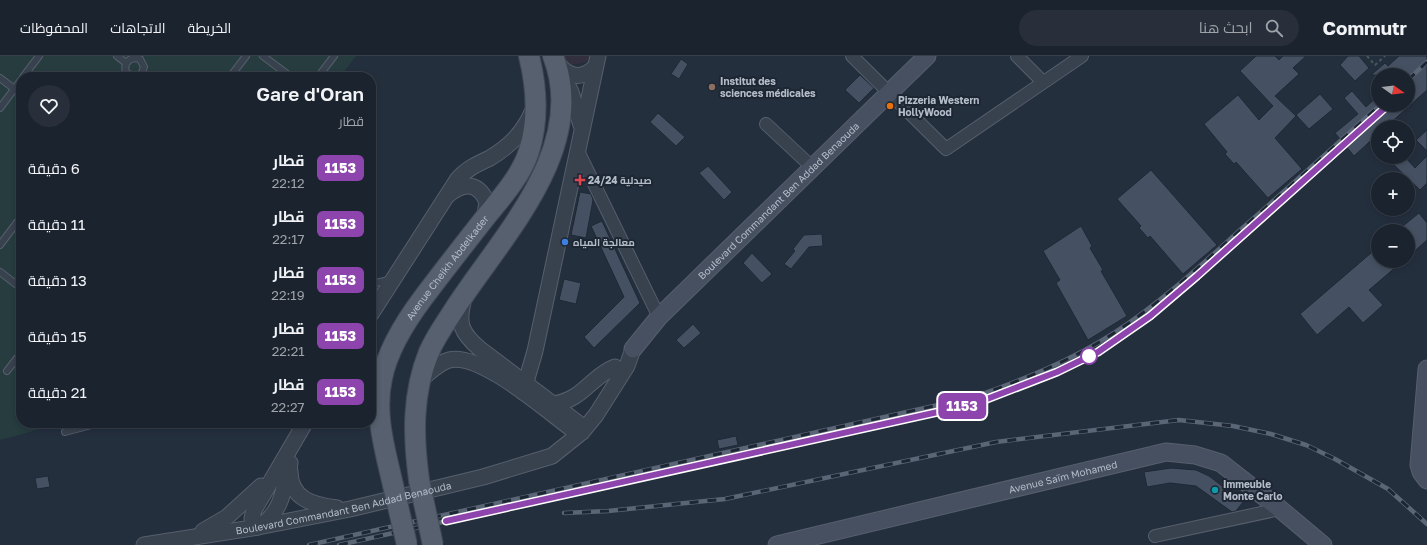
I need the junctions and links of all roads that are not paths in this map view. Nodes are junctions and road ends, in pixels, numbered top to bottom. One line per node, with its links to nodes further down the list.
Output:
1 (39, 56): 15 (lane)
2 (117, 56): 14 (lane)
3 (246, 56): 18 (lane)
4 (263, 56): 19 (lane)
5 (334, 56): 20 (lane)
6 (529, 56): 26 (main road, Avenue Cheikh Abdelkader)
7 (852, 56): 25 (street)
8 (927, 56): 25 (main road, Boulevard Commandant Ben Addad Benaouda)
9 (1017, 56): 22 (street)
10 (1082, 56): 22 (street)
11 (141, 58): 14 (lane); 17 (lane)
12 (554, 58): 13 (street); 29 (street); 40 (main road)
13 (596, 62): 29 (street)
14 (126, 63): 16 (lane)
15 (27, 72)
16 (129, 72)
17 (140, 72)
18 (234, 72)
19 (284, 72)
20 (322, 72)
21 (0, 78): 24 (lane)
22 (1043, 82): 25 (street)
23 (16, 86): 24 (lane)
24 (14, 89): 27 (lane)
25 (889, 93): 31 (main road, Boulevard Commandant Ben Addad Benaouda)
26 (537, 102): 32 (street); 33 (main road, Avenue Cheikh Abdelkader)
27 (0, 108)
28 (766, 124): 31 (street)
29 (582, 128): 30 (street)
30 (578, 151): 42 (street); 49 (street)
31 (812, 166): 42 (main road, Boulevard Commandant Ben Addad Benaouda)
32 (448, 196): 33 (street); 37 (street)
33 (484, 220): 65 (main road, Avenue Cheikh Abdelkader, bridge)
34 (16, 224): 35 (lane)
35 (0, 245)
36 (0, 272): 39 (lane)
37 (393, 280): 38 (lane); 41 (street)
38 (376, 283)
39 (16, 284)
40 (470, 284): 48 (main road); 49 (street)
41 (376, 306)
42 (659, 317): 43 (main road, Boulevard Commandant Ben Addad Benaouda)
43 (633, 349): 45 (street, Boulevard Commandant Ben Addad Benaouda); 53 (street, Boulevard Commandant Ben Addad Benaouda)
44 (16, 359): 47 (lane)
45 (615, 367): 50 (street); 53 (street, Boulevard Commandant Ben Addad Benaouda)
46 (1427, 369): 55 (main road)
47 (7, 371)
48 (419, 381): 49 (street); 66 (main road, bridge)
49 (529, 390): 50 (street); 53 (street)
50 (554, 404): 53 (street)
51 (80, 428): 54 (lane)
52 (303, 428): 56 (street)
53 (578, 429): 59 (street, Boulevard Commandant Ben Addad Benaouda)
54 (65, 432)
55 (1424, 436): 58 (main road)
56 (294, 444): 57 (street); 61 (street); 63 (street)
57 (290, 463): 59 (street); 61 (street)
58 (1426, 479)
59 (350, 509): 61 (street, Boulevard Commandant Ben Addad Benaouda)
60 (1280, 509): 62 (street); 67 (main road, Avenue Saïm Mohamed); 68 (main road, Avenue Saïm Mohamed)
61 (258, 527): 63 (street, Boulevard Commandant Ben Addad Benaouda)
62 (1155, 536)
63 (191, 537): 64 (street, Boulevard Commandant Ben Addad Benaouda)
64 (144, 545)
65 (407, 545)
66 (433, 545)
67 (778, 545)
68 (1323, 545)

